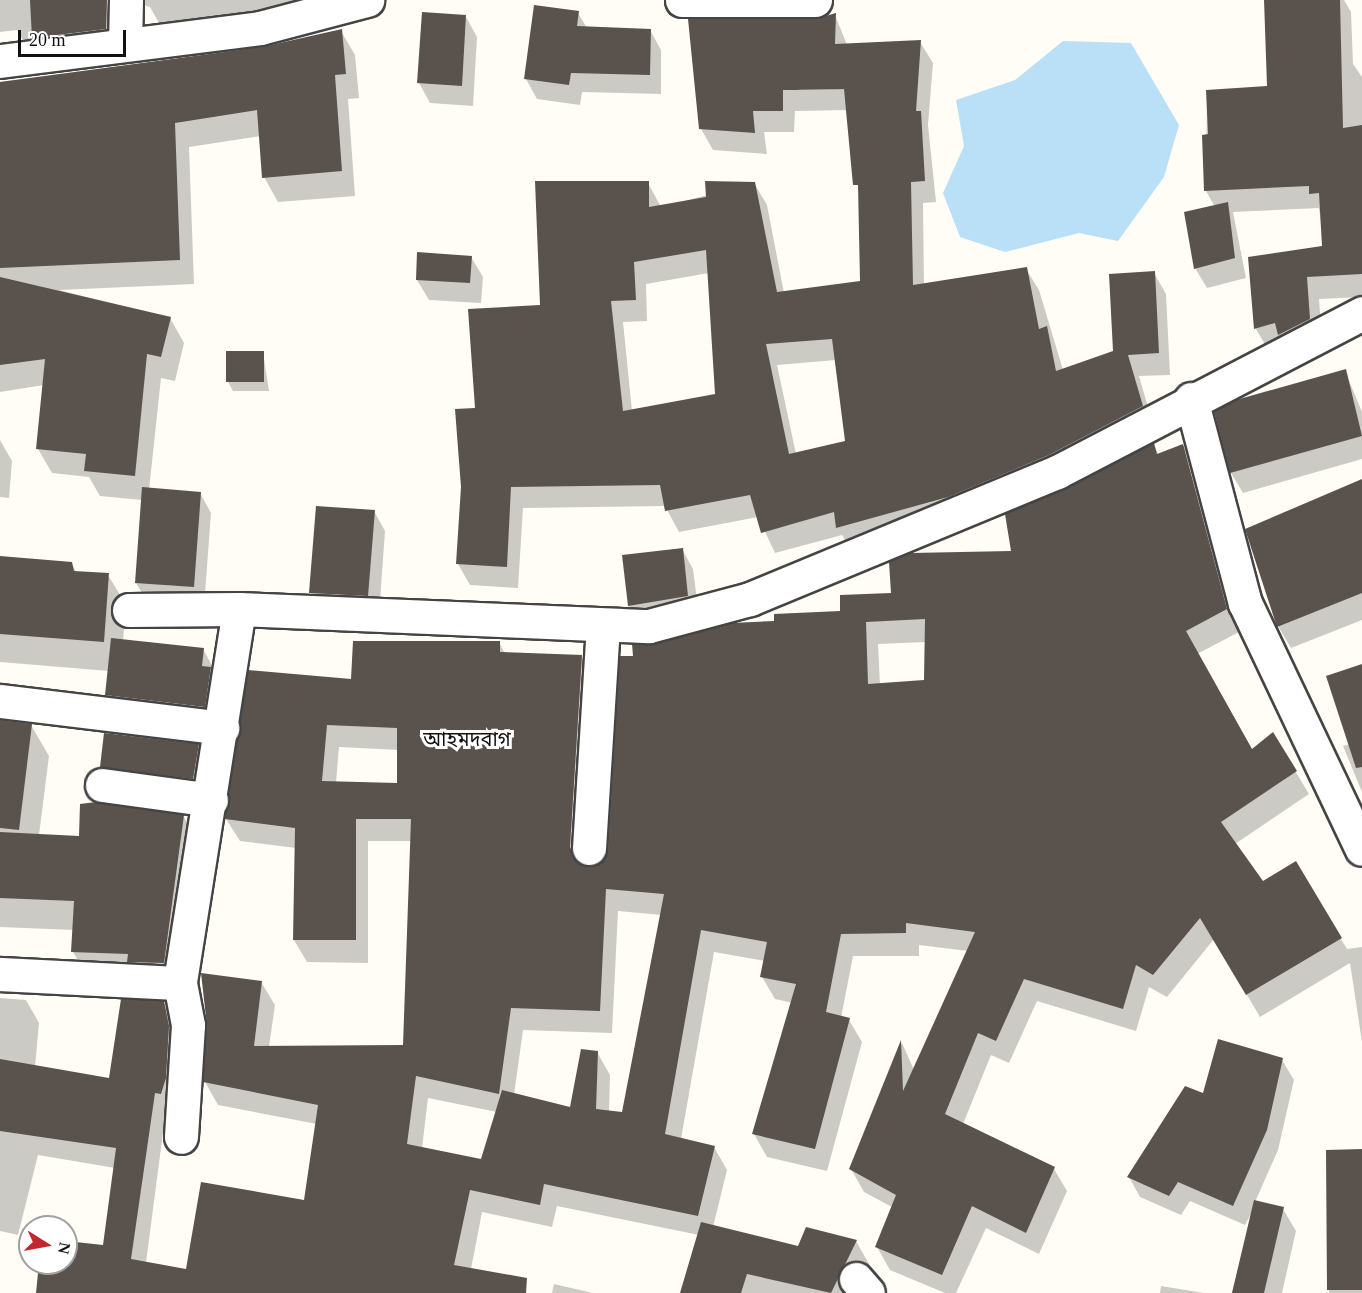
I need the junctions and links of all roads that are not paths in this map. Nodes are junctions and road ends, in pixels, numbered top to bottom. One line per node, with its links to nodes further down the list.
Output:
1 (126, 0): 5 (street)
2 (368, 0): 5 (street)
3 (682, 0): 4 (street)
4 (815, 0)
5 (125, 44): 6 (street)
6 (0, 61)
7 (1362, 313): 8 (street)
8 (1191, 399): 11 (street); 17 (street)
9 (239, 609): 10 (street); 11 (street); 13 (street)
10 (129, 610)
11 (603, 626): 16 (street)
12 (0, 701): 13 (street)
13 (222, 728): 15 (street)
14 (102, 785): 15 (street)
15 (211, 800): 19 (street)
16 (589, 848)
17 (1362, 849)
18 (0, 974): 19 (street)
19 (180, 983): 20 (street)
20 (181, 1137)

